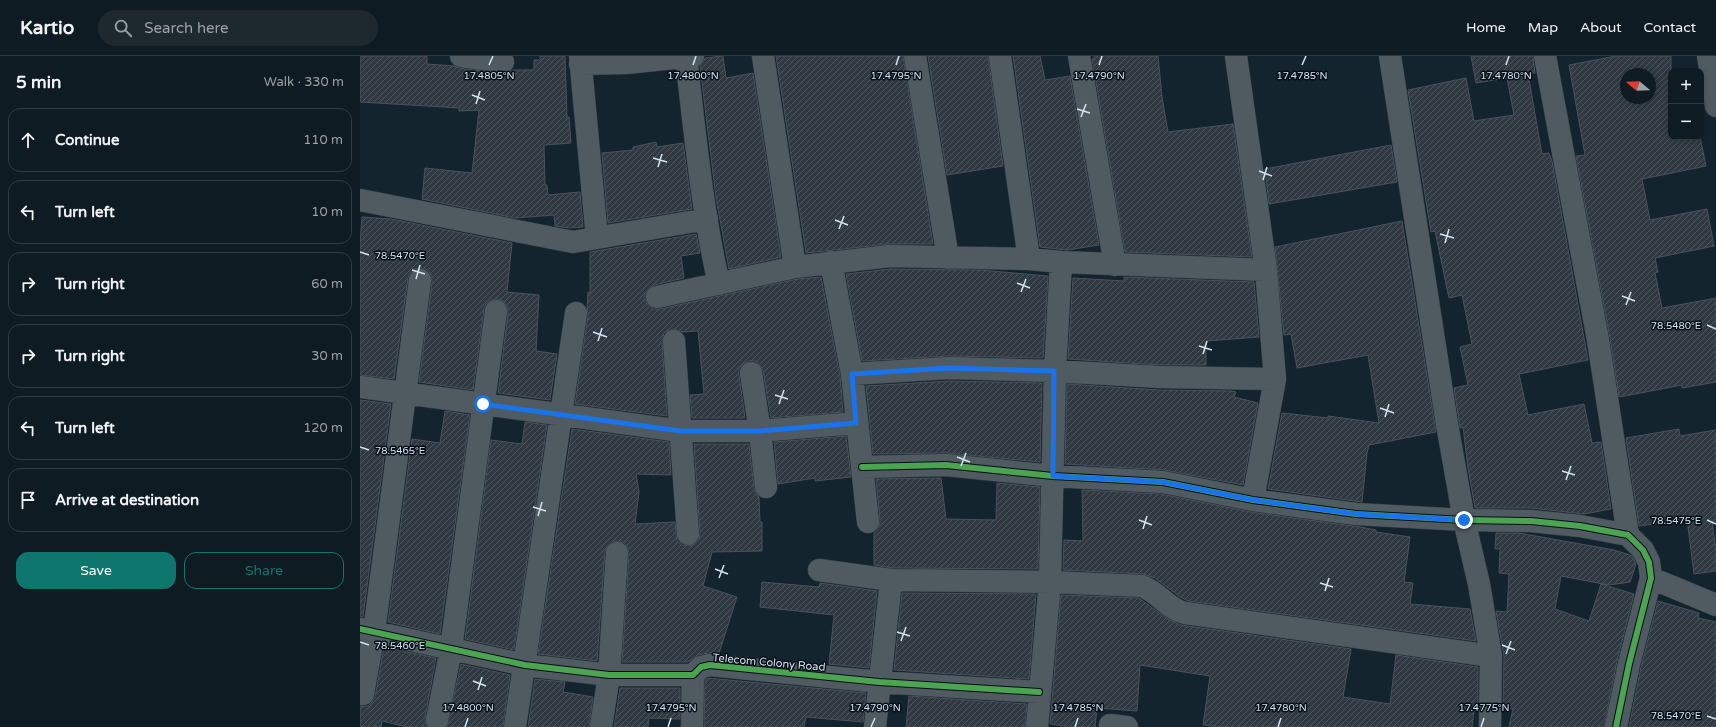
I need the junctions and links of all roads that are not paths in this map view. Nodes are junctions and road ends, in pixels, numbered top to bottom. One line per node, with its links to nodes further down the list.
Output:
1 (461, 56): 12 (street)
2 (689, 56): 11 (street); 15 (street)
3 (763, 56): 22 (street)
4 (915, 56): 17 (street)
5 (1000, 56): 18 (street)
6 (1079, 56): 21 (street)
7 (1236, 56): 23 (street)
8 (1390, 56): 45 (street)
9 (1546, 56): 48 (street)
10 (1708, 56): 13 (street)
11 (580, 60): 16 (street)
12 (503, 62)
13 (1716, 106)
14 (360, 200): 16 (street)
15 (707, 219): 16 (street); 25 (street)
16 (597, 238)
17 (948, 258): 18 (street); 19 (street)
18 (1029, 259): 20 (street)
19 (831, 262): 22 (street); 32 (street)
20 (1061, 262): 21 (street); 30 (street)
21 (1115, 265): 23 (street)
22 (795, 267): 25 (street)
23 (1266, 270): 33 (street)
24 (420, 280): 35 (street)
25 (719, 284): 26 (street)
26 (657, 296)
27 (496, 311): 36 (street)
28 (576, 313): 37 (street)
29 (674, 341): 39 (street)
30 (1054, 371): 32 (street); 33 (street); 42 (street)
31 (751, 373): 40 (street)
32 (852, 374): 38 (street)
33 (1275, 379): 44 (street)
34 (360, 388): 35 (street)
35 (405, 394): 36 (street); 55 (street)
36 (483, 404): 37 (street); 56 (street)
37 (561, 415): 39 (street); 58 (street)
38 (856, 423): 40 (street); 41 (street)
39 (681, 431): 40 (street); 47 (street)
40 (760, 431): 43 (street)
41 (862, 467): 42 (street); 46 (street)
42 (1053, 476): 44 (street); 53 (street)
43 (766, 487)
44 (1253, 500): 45 (street)
45 (1464, 520): 48 (street); 57 (street)
46 (868, 522)
47 (688, 534)
48 (1628, 535): 51 (street)
49 (617, 553): 59 (street)
50 (819, 570): 52 (street)
51 (1651, 578): 54 (street); 71 (street)
52 (891, 580): 53 (street); 61 (street)
53 (1050, 582): 57 (street); 62 (street)
54 (1716, 605)
55 (367, 630): 56 (street); 63 (street)
56 (451, 649): 58 (street); 64 (street)
57 (1491, 656): 70 (street)
58 (525, 664): 59 (street); 65 (street)
59 (609, 675): 60 (street); 66 (street)
60 (693, 675): 61 (street, Telecom Colony Road); 67 (street)
61 (879, 682): 62 (street, Telecom Colony Road); 68 (street)
62 (1039, 692): 69 (street)
63 (363, 694)
64 (437, 720)
65 (515, 727)
66 (601, 727)
67 (692, 727)
68 (875, 727)
69 (1037, 727)
70 (1490, 727)
71 (1616, 727)

